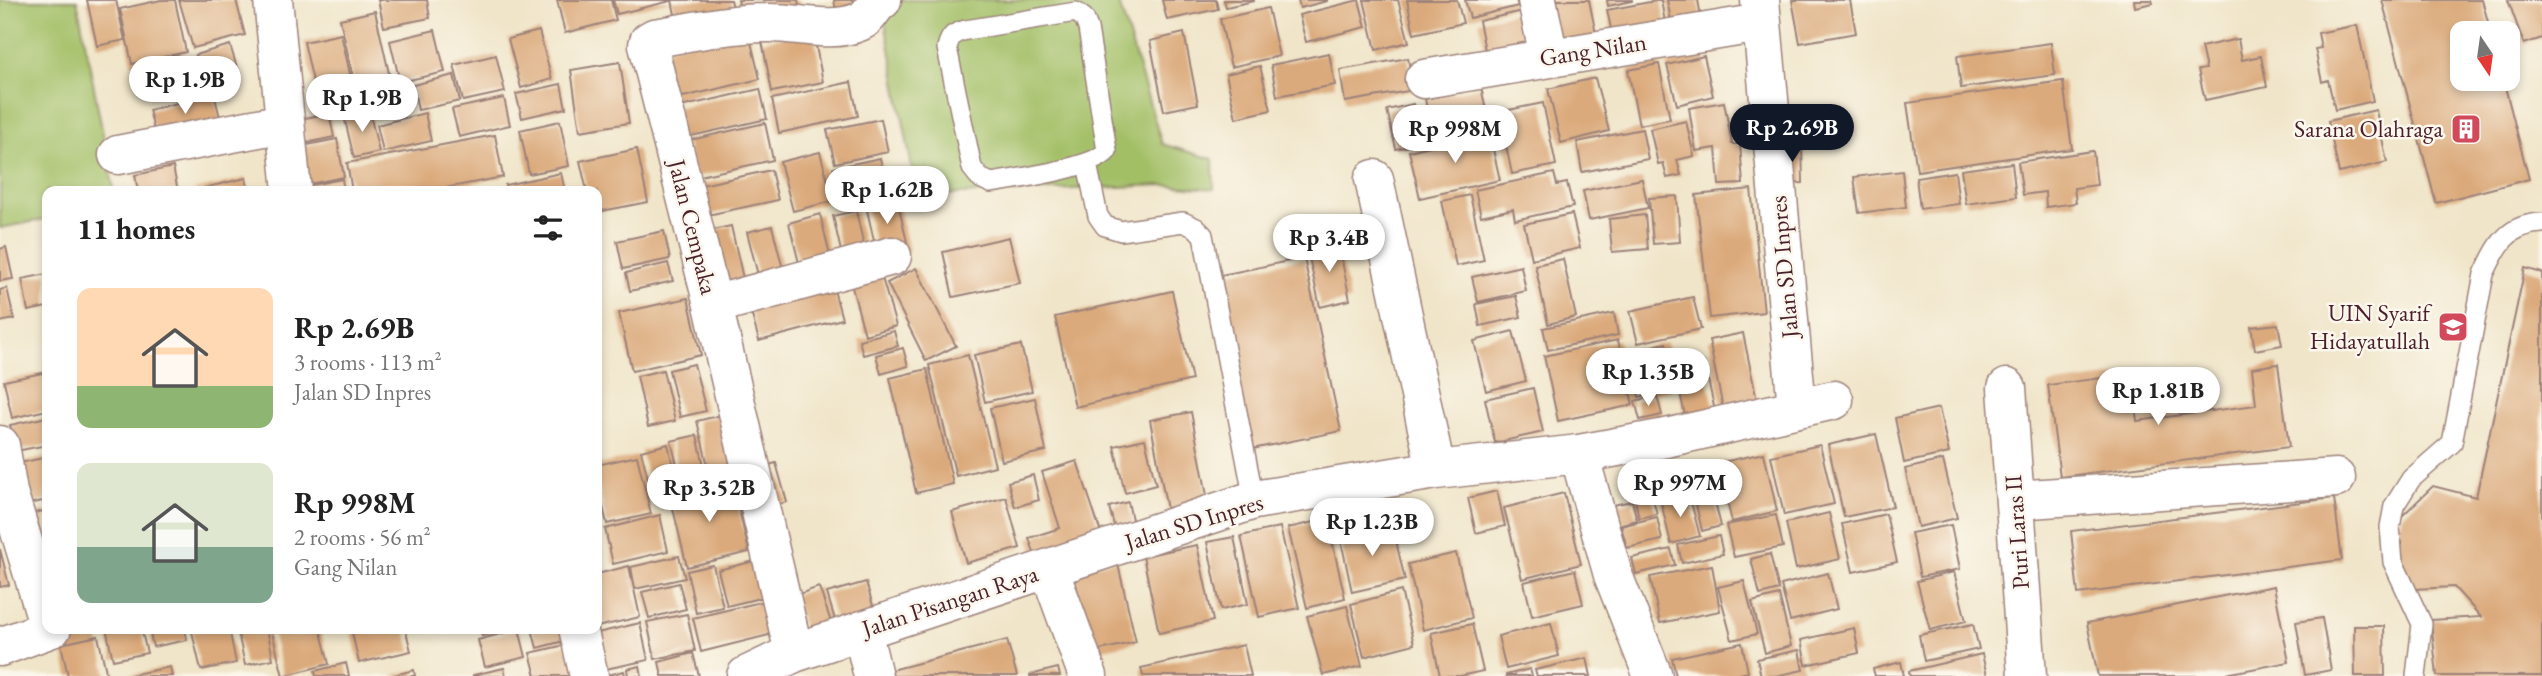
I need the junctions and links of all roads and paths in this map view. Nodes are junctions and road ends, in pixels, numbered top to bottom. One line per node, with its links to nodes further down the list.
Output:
1 (274, 0): 7 (street)
2 (882, 0): 14 (street, Jalan Cempaka)
3 (1537, 0): 5 (street)
4 (1760, 11): 5 (street, Gang Nilan); 17 (street, Jalan SD Inpres)
5 (1549, 57): 6 (street, Gang Nilan)
6 (1424, 79)
7 (284, 123): 8 (street); 11 (street)
8 (118, 155)
9 (1087, 164): 9 (lane); 22 (lane)
10 (1374, 179): 20 (street)
11 (291, 186)
12 (2542, 223): 37 (lane)
13 (892, 256): 14 (street)
14 (713, 305): 30 (street, Jalan Cempaka)
15 (2007, 388): 23 (street, Puri Laras II)
16 (1834, 400): 17 (street, Jalan SD Inpres)
17 (1797, 408): 19 (street, Jalan SD Inpres)
18 (0, 445): 25 (street)
19 (1579, 454): 20 (street, Jalan SD Inpres); 35 (street)
20 (1436, 470): 22 (street, Jalan SD Inpres)
21 (2336, 478): 23 (street)
22 (1254, 500): 24 (street, Jalan SD Inpres)
23 (2015, 500): 36 (street, Puri Laras II)
24 (1049, 569): 26 (street, Jalan Pisangan Raya); 34 (street, Jalan Pisangan Raya)
25 (42, 604)
26 (862, 630): 30 (street, Jalan Pisangan Raya); 33 (street)
27 (42, 632): 29 (street)
28 (579, 634): 31 (street)
29 (0, 648)
30 (794, 653): 32 (street, Jalan Pisangan Raya)
31 (589, 676)
32 (746, 676)
33 (873, 676)
34 (1088, 676)
35 (1653, 676)
36 (2027, 676)
37 (2416, 676)

